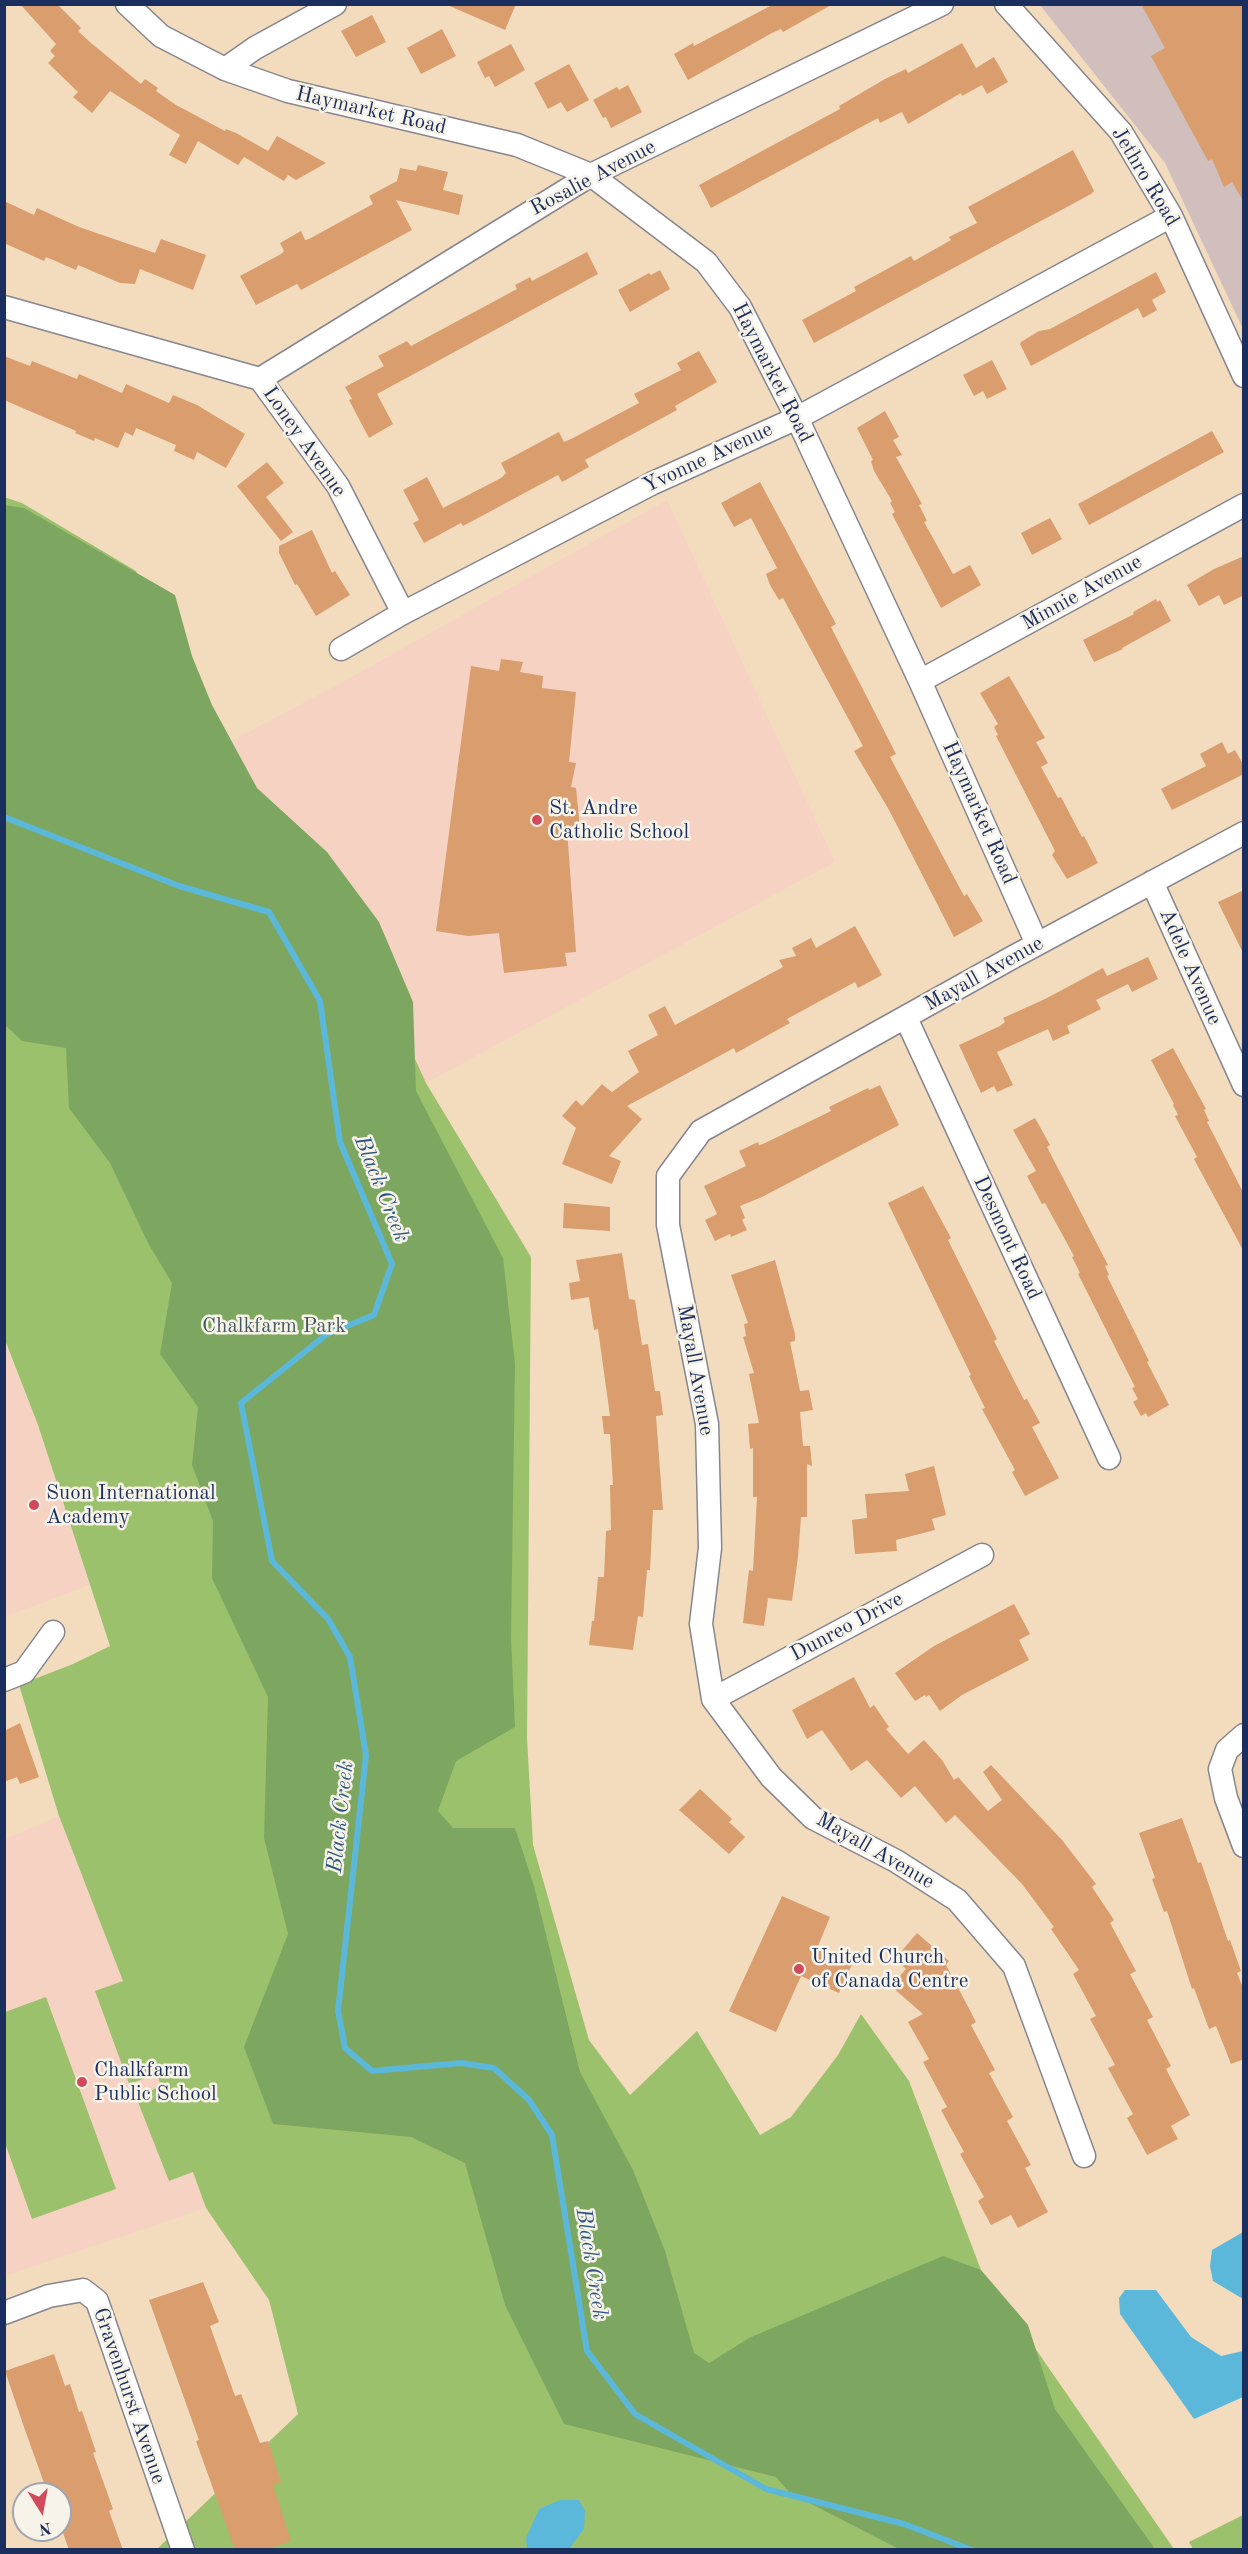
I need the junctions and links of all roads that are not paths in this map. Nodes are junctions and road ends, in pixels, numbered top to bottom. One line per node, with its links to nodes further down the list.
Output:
1 (127, 4): 5 (street, Haymarket Road)
2 (334, 4): 5 (street)
3 (942, 4): 6 (street, Rosalie Avenue)
4 (1006, 4): 7 (street, Jethro Road)
5 (225, 69): 6 (street, Haymarket Road)
6 (591, 175): 10 (street, Rosalie Avenue); 11 (street, Haymarket Road)
7 (1171, 216): 9 (street, Jethro Road); 11 (street, Yvonne Avenue)
8 (4, 307): 10 (street, Loney Avenue)
9 (1244, 376)
10 (260, 379): 13 (street, Loney Avenue)
11 (797, 418): 13 (street, Yvonne Avenue); 15 (street, Haymarket Road)
12 (1244, 505): 15 (street, Minnie Avenue)
13 (403, 613): 14 (street, Yvonne Avenue)
14 (341, 650)
15 (920, 681): 18 (street, Haymarket Road)
16 (1244, 833): 17 (street, Mayall Avenue)
17 (1152, 882): 18 (street, Mayall Avenue); 20 (street, Adele Avenue)
18 (1037, 944): 19 (street, Mayall Avenue)
19 (906, 1017): 21 (street, Desmont Road); 25 (street, Mayall Avenue)
20 (1244, 1085)
21 (1108, 1458)
22 (982, 1554): 25 (street, Dunreo Drive)
23 (53, 1632): 24 (street)
24 (4, 1680)
25 (713, 1699): 28 (street, Mayall Avenue)
26 (1244, 1735): 27 (street)
27 (1244, 1846)
28 (1084, 2156)
29 (4, 2313): 30 (street, Gravenhurst Avenue)
30 (183, 2550)

